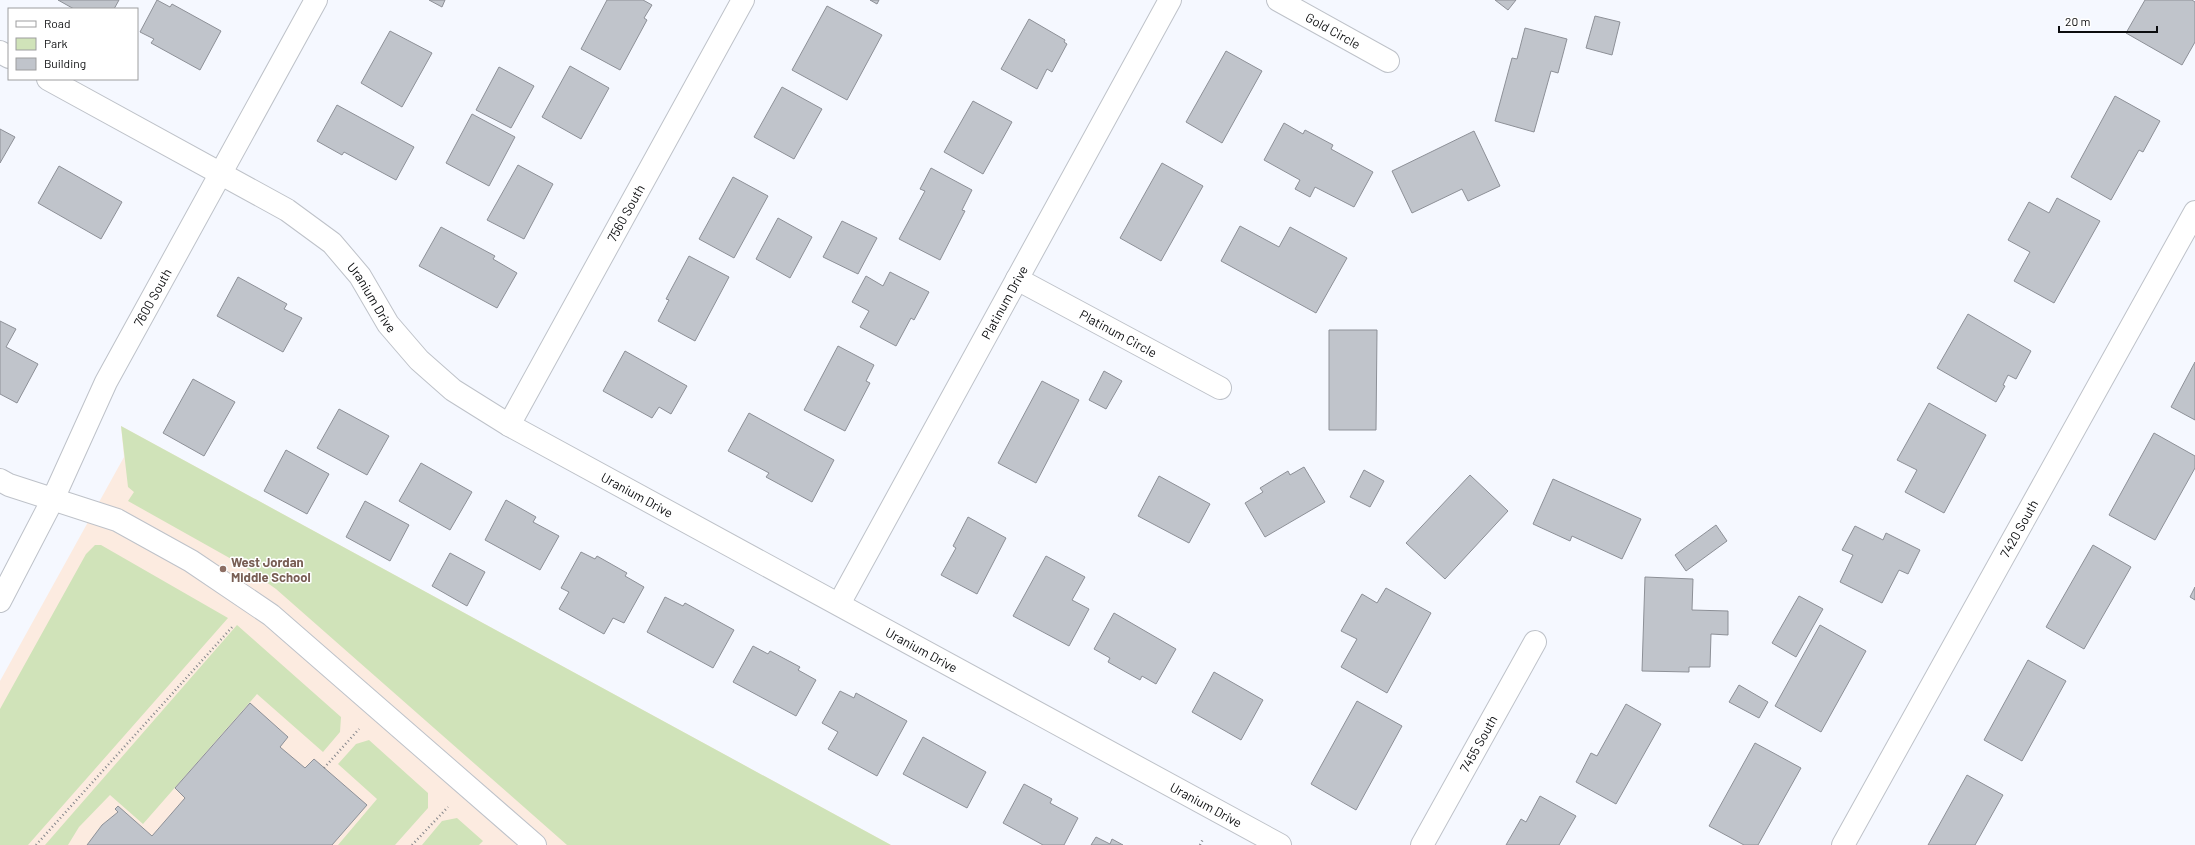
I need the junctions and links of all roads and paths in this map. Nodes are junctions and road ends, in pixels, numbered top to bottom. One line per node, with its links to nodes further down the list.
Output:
1 (316, 0): 7 (street, 7600 South)
2 (743, 0): 11 (street, 7560 South)
3 (1170, 0): 9 (street, Platinum Drive)
4 (1278, 0): 5 (street, Gold Circle)
5 (1388, 61)
6 (50, 80): 7 (street, Uranium Drive)
7 (221, 173): 11 (street, Uranium Drive); 13 (street, 7600 South)
8 (2195, 212): 28 (street, 7420 South)
9 (1017, 279): 10 (street, Platinum Circle); 15 (street, Platinum Drive)
10 (1220, 388)
11 (509, 425): 15 (street, Uranium Drive)
12 (0, 480): 13 (street)
13 (53, 499): 14 (street, 7600 South); 24 (street)
14 (0, 601)
15 (839, 604): 26 (street, Uranium Drive)
16 (238, 620): 22 (path)
17 (1535, 642): 27 (street, 7455 South)
18 (361, 728): 19 (path)
19 (324, 768)
20 (449, 805): 23 (path)
21 (1203, 839): 25 (path)
22 (36, 845)
23 (412, 845)
24 (535, 845)
25 (1200, 845)
26 (1280, 845)
27 (1422, 845)
28 (1843, 845)

